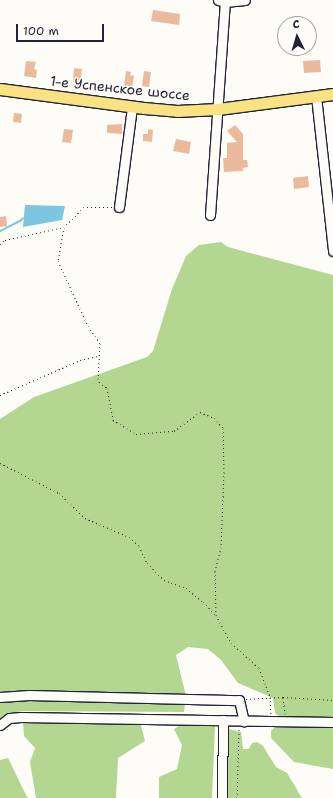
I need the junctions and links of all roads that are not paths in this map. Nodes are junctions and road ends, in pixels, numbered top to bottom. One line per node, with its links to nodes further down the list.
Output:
1 (245, 0): 2 (street)
2 (221, 1): 7 (street)
3 (0, 89): 6 (main road, 1-е Успенское шоссе)
4 (333, 94): 5 (main road, 1-е Успенское шоссе)
5 (316, 96): 7 (main road, 1-е Успенское шоссе); 10 (street)
6 (132, 107): 7 (main road, 1-е Успенское шоссе); 8 (street)
7 (218, 109): 9 (street)
8 (119, 206)
9 (210, 215)
10 (333, 251)
11 (0, 696): 13 (street)
12 (223, 720): 13 (street); 15 (street); 16 (street)
13 (242, 721): 14 (street)
14 (333, 722)
15 (0, 725)
16 (222, 798)

